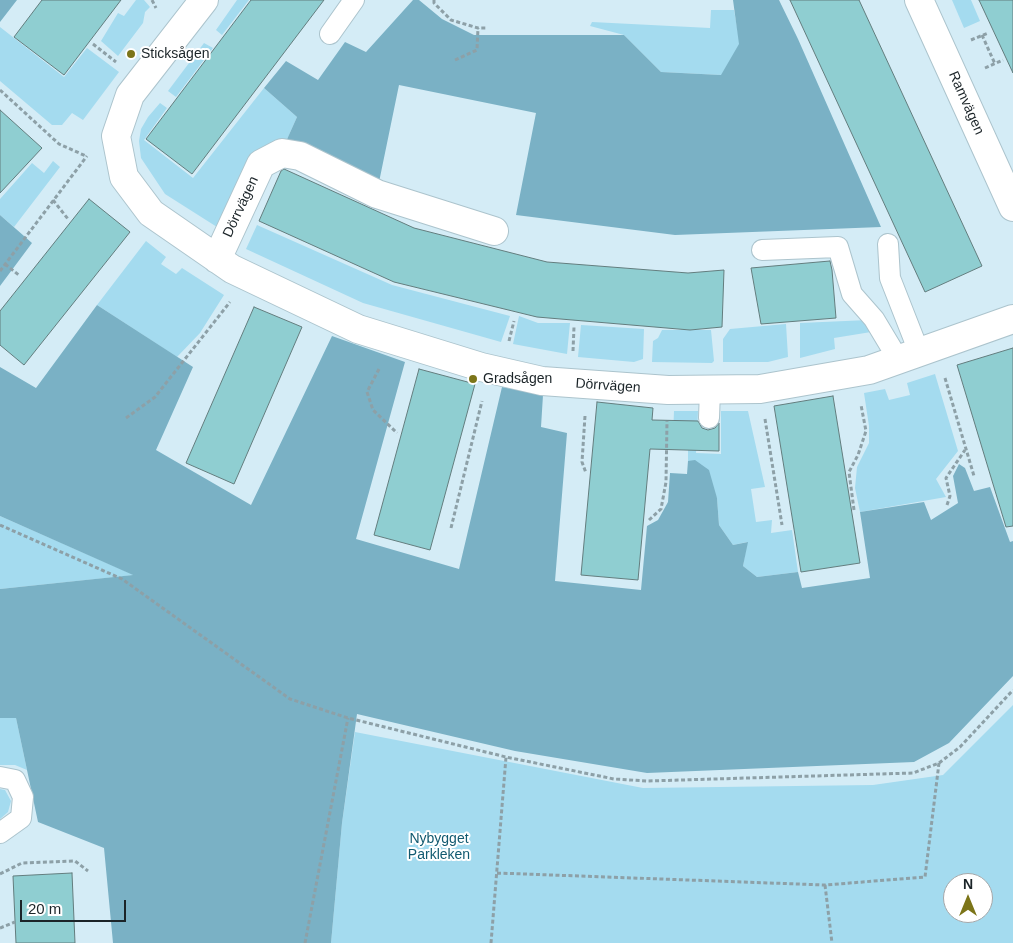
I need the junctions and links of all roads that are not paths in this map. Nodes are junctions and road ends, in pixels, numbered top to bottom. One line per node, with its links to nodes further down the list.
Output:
1 (204, 0): 9 (street, Dörrvägen)
2 (354, 0): 4 (lane)
3 (919, 0): 5 (street, Ramvägen)
4 (330, 34)
5 (1013, 207)
6 (494, 231): 9 (street, Dörrvägen)
7 (888, 244): 11 (lane)
8 (762, 250): 11 (lane)
9 (217, 259): 12 (street, Dörrvägen)
10 (1013, 319): 11 (street, Dörrvägen)
11 (918, 352): 12 (street, Dörrvägen)
12 (710, 390): 13 (lane)
13 (709, 418)
14 (0, 777): 15 (lane)
15 (0, 833)

